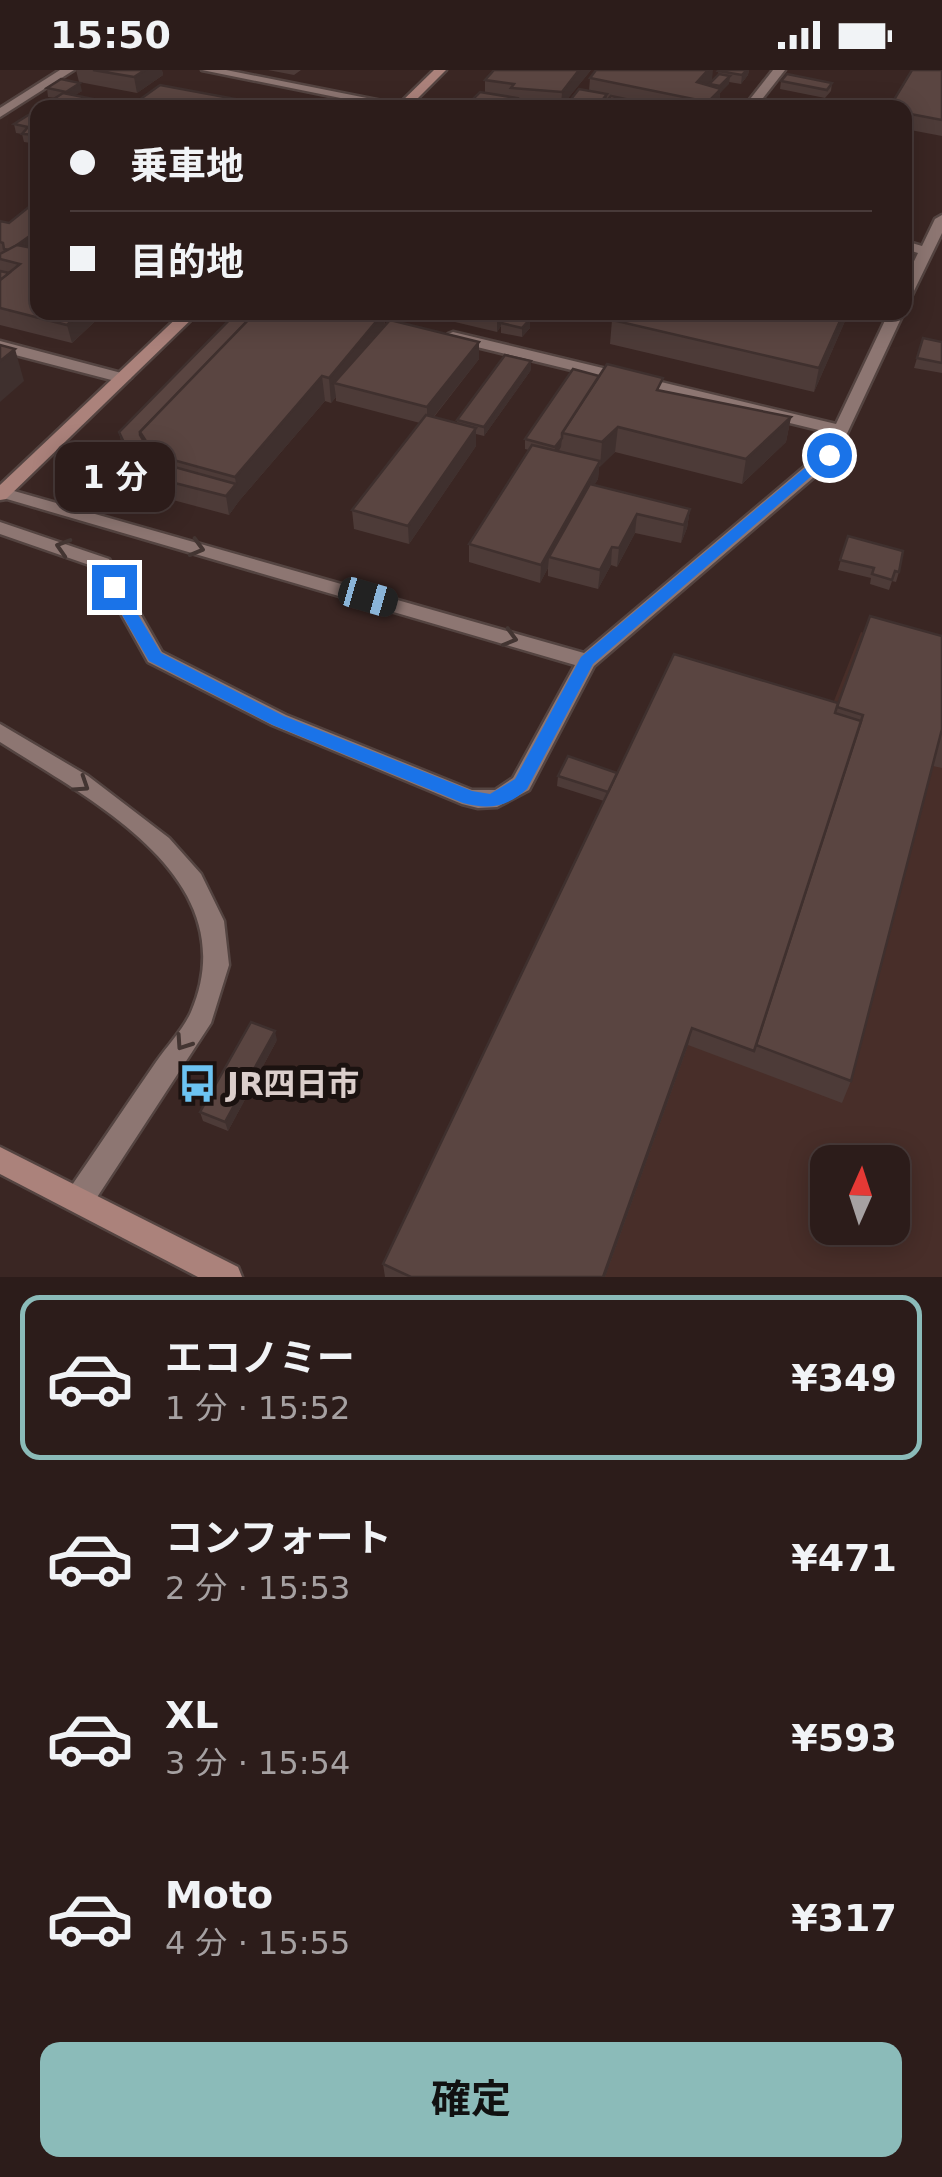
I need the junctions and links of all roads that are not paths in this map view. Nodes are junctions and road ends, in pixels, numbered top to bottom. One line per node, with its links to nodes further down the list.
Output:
1 (68, 70): 8 (street)
2 (208, 70): 5 (street)
3 (440, 70): 6 (street)
4 (779, 70): 7 (street)
5 (368, 100)
6 (412, 100)
7 (756, 100)
8 (0, 112)
9 (942, 220): 11 (street)
10 (912, 247): 11 (street)
11 (926, 252): 12 (street)
12 (912, 281)
13 (184, 320): 17 (street)
14 (893, 320): 18 (street)
15 (426, 330): 18 (street)
16 (0, 346): 17 (street)
17 (123, 378): 19 (street)
18 (840, 430): 21 (street)
19 (2, 493): 21 (street, one-way to 21)
20 (0, 528): 21 (street, one-way to 20)
21 (587, 661)
22 (0, 732): 24 (street, one-way to 24)
23 (0, 1160): 24 (street)
24 (80, 1198): 25 (street)
25 (228, 1277)

